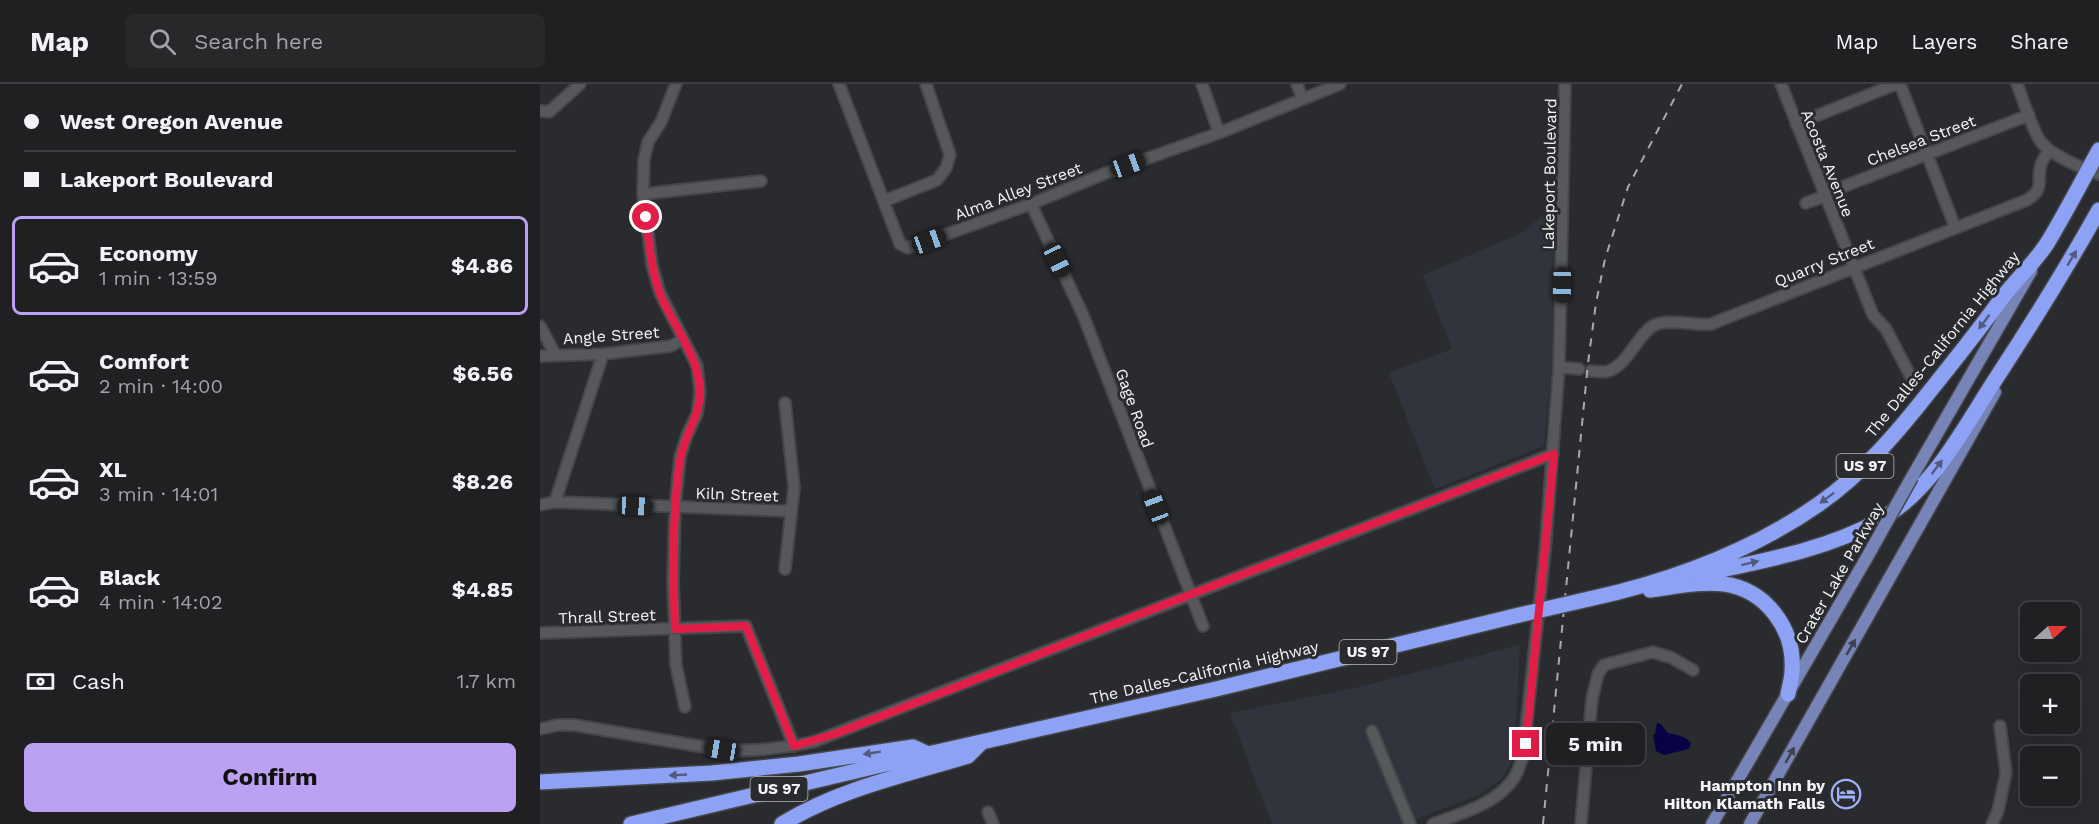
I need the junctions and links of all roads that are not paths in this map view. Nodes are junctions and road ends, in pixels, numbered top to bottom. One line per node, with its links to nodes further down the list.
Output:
1 (580, 84): 13 (street)
2 (676, 84): 22 (street)
3 (839, 84): 24 (street)
4 (926, 84): 24 (street)
5 (1202, 84): 16 (street)
6 (1297, 84): 12 (street)
7 (1340, 84): 12 (street, Alma Alley Street)
8 (1565, 84): 37 (street, Lakeport Boulevard)
9 (1781, 84): 15 (street, Acosta Avenue)
10 (1898, 84): 15 (street); 19 (street)
11 (2017, 84): 14 (street)
12 (1302, 99): 16 (street, Alma Alley Street)
13 (540, 111)
14 (2029, 115): 17 (street); 19 (street, Chelsea Street)
15 (1796, 124): 23 (street, Acosta Avenue)
16 (1219, 133): 26 (street, Alma Alley Street)
17 (2049, 150): 20 (street); 28 (street, Quarry Street)
18 (2099, 150): 20 (highway, The Dalles-California Highway / US 97)
19 (1928, 154): 23 (street, Chelsea Street); 28 (street)
20 (2093, 172): 29 (highway, The Dalles-California Highway / US 97)
21 (761, 181): 22 (street)
22 (643, 194): 33 (street)
23 (1825, 195): 25 (street, Chelsea Street); 30 (street, Acosta Avenue)
24 (884, 201): 26 (street, Alma Alley Street)
25 (1806, 203)
26 (1031, 204): 48 (street, Gage Road)
27 (2099, 210): 31 (highway, US 97, one-way to 27)
28 (1955, 227): 30 (street, Quarry Street)
29 (2047, 244): 49 (highway, The Dalles-California Highway / US 97, one-way to 49); 54 (main road, Crater Lake Parkway, bridge)
30 (1853, 267): 39 (street, Quarry Street); 40 (street, Acosta Avenue)
31 (2043, 306): 49 (highway, US 97, one-way to 31); 73 (main road, one-way to 31)
32 (540, 326): 34 (street)
33 (683, 339): 35 (street, Angle Street); 45 (street)
34 (555, 354): 35 (street, Angle Street); 36 (street, Angle Street)
35 (603, 354): 43 (street)
36 (540, 356)
37 (1559, 367): 38 (street); 42 (street, Lakeport Boulevard)
38 (1579, 369)
39 (1591, 371)
40 (1912, 379)
41 (785, 403): 46 (street)
42 (1554, 454): 48 (street); 69 (street, Lakeport Boulevard)
43 (555, 502): 44 (street, Kiln Street); 45 (street, Kiln Street)
44 (540, 505)
45 (675, 508): 46 (street, Kiln Street); 51 (street)
46 (791, 511): 47 (street)
47 (785, 569)
48 (1189, 594): 50 (street, Gage Road); 60 (street)
49 (1611, 594): 54 (highway); 59 (highway, The Dalles-California Highway / US 97, bridge)
50 (1203, 626)
51 (675, 629): 52 (street, Thrall Street); 55 (street); 60 (street, Thrall Street)
52 (540, 633)
53 (1693, 670): 70 (street)
54 (1788, 694): 63 (main road, Crater Lake Parkway)
55 (685, 707)
56 (2000, 726): 74 (street)
57 (540, 729): 60 (street)
58 (1371, 731): 68 (street)
59 (982, 742): 61 (highway, The Dalles-California Highway / US 97); 66 (highway)
60 (794, 746)
61 (928, 754): 62 (highway, one-way to 62); 65 (highway, The Dalles-California Highway / US 97)
62 (540, 782)
63 (1733, 789): 71 (main road, Crater Lake Parkway); 72 (main road)
64 (988, 812): 67 (street)
65 (631, 824)
66 (782, 824)
67 (993, 824)
68 (1410, 824)
69 (1433, 824)
70 (1581, 824)
71 (1712, 824)
72 (1722, 824)
73 (1750, 824)
74 (1992, 824)

